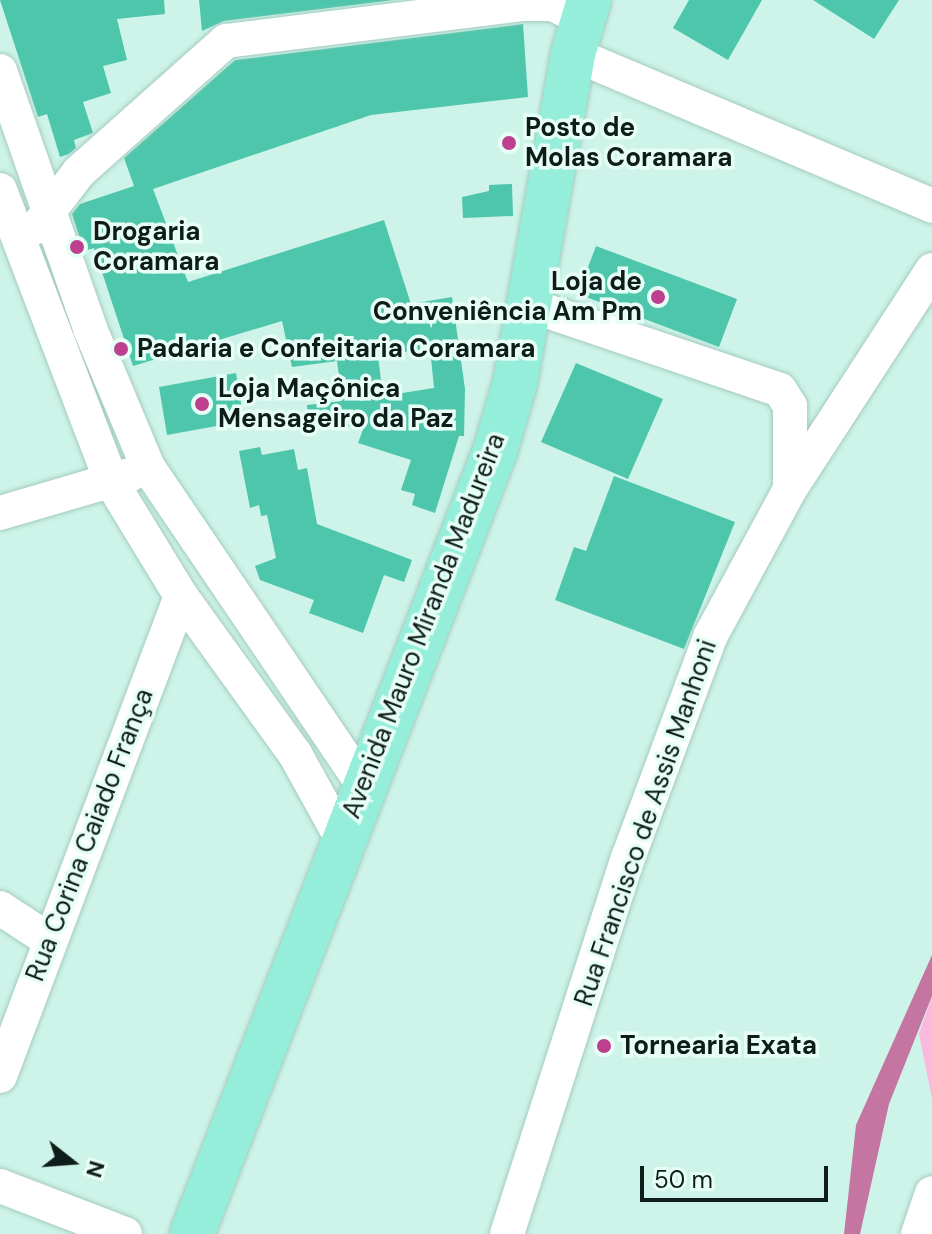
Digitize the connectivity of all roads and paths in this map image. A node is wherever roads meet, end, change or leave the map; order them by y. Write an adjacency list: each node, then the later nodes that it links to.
1 (582, 24): 5 (street); 6 (street); 9 (main road, Avenida Mauro Miranda Madureira)
2 (0, 71): 3 (street)
3 (7, 114): 6 (street)
4 (0, 190): 7 (street)
5 (932, 206)
6 (47, 211): 7 (street); 10 (street)
7 (11, 256): 11 (street)
8 (932, 270): 12 (street, Rua Francisco de Assis Manhoni)
9 (529, 305): 12 (street); 15 (main road, Avenida Mauro Miranda Madureira)
10 (148, 467): 11 (street); 15 (street)
11 (112, 483): 13 (street); 14 (street)
12 (790, 489): 24 (street, Rua Francisco de Assis Manhoni)
13 (0, 513)
14 (181, 596): 16 (street); 18 (street, Rua Corina Caiado França)
15 (363, 784): 16 (main road, Avenida Mauro Miranda Madureira)
16 (342, 839): 23 (main road, Avenida Mauro Miranda Madureira)
17 (0, 908): 18 (street)
18 (49, 940): 19 (street, Rua Corina Caiado França)
19 (0, 1076)
20 (0, 1186): 22 (street)
21 (932, 1193): 25 (street)
22 (125, 1234)
23 (192, 1234)
24 (507, 1234)
25 (918, 1234)

